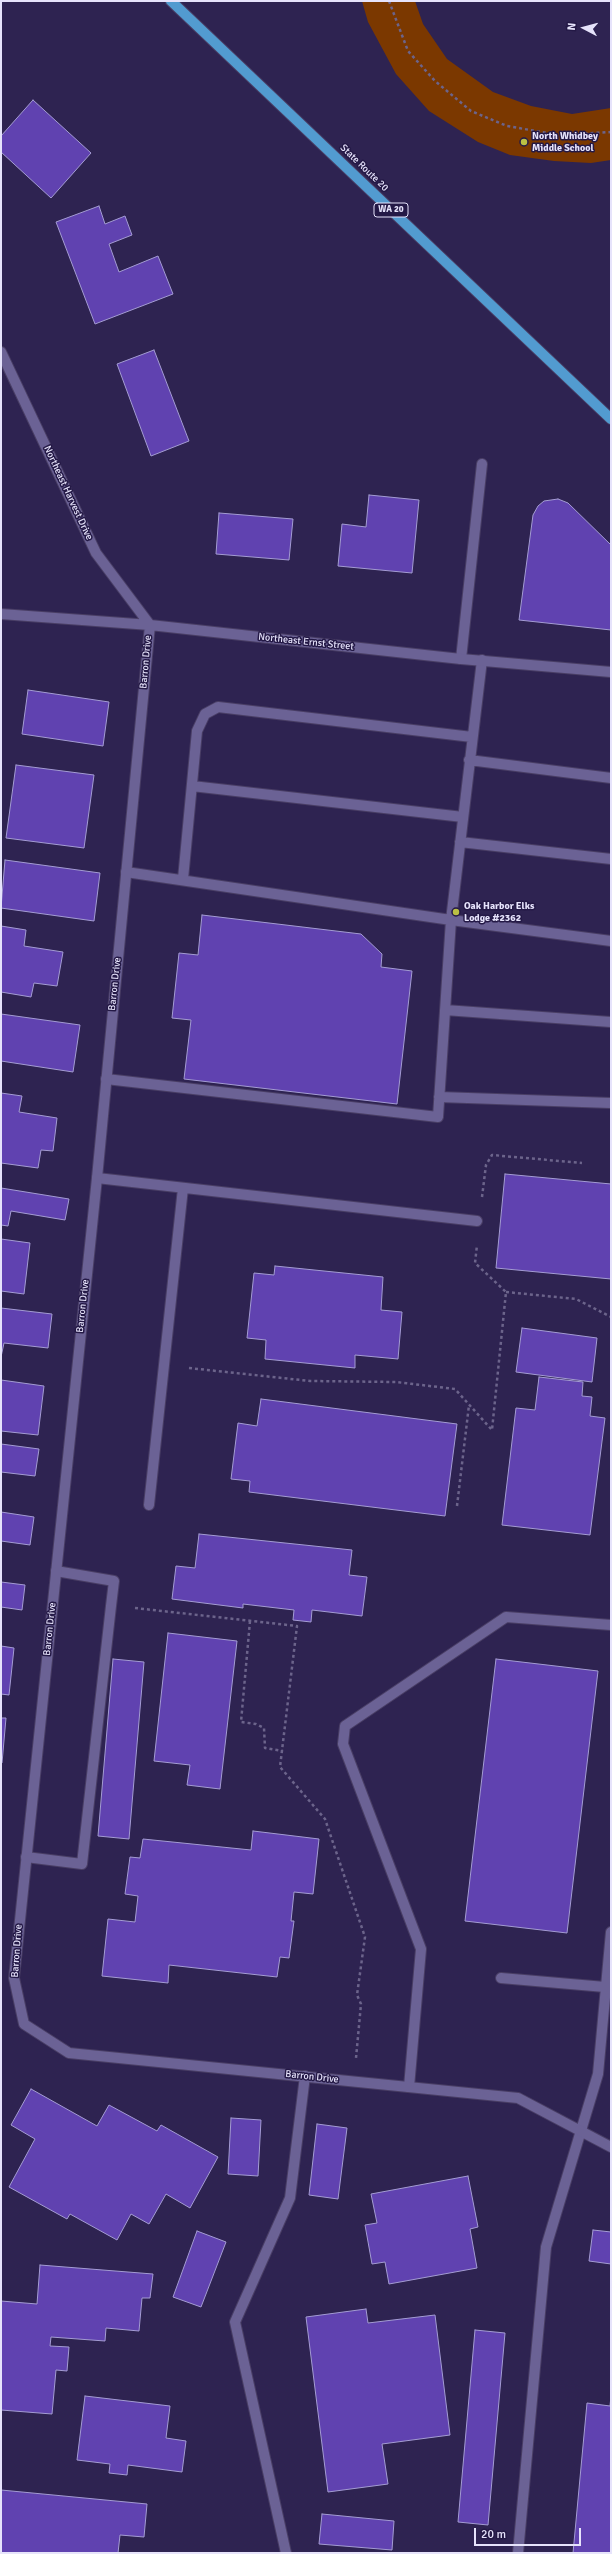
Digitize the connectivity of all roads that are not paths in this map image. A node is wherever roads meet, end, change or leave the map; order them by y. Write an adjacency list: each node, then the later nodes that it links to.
1 (171, 1): 3 (main road, State Route 20 / WA 20)
2 (1, 352): 6 (street, Northeast Harvest Drive)
3 (611, 419)
4 (482, 464): 7 (street)
5 (1, 614): 6 (street, Northeast Ernst Street)
6 (150, 625): 7 (street, Northeast Ernst Street); 17 (street, Barron Drive)
7 (461, 659): 8 (street, Northeast Ernst Street)
8 (482, 660): 9 (street, Northeast Ernst Street); 10 (street)
9 (611, 672)
10 (472, 737): 11 (street); 13 (street)
11 (469, 760): 12 (street); 14 (street)
12 (611, 778)
13 (192, 786): 14 (street); 18 (street)
14 (463, 817): 15 (street)
15 (460, 842): 16 (street); 19 (street)
16 (611, 859)
17 (126, 872): 18 (street); 23 (street, Barron Drive)
18 (183, 879): 19 (street)
19 (451, 920): 20 (street); 21 (street)
20 (611, 941)
21 (445, 1010): 22 (street); 24 (street)
22 (611, 1022)
23 (106, 1079): 24 (street); 26 (street, Barron Drive)
24 (439, 1097): 25 (street)
25 (611, 1103)
26 (97, 1178): 27 (street); 30 (street, Barron Drive)
27 (183, 1188): 28 (street); 29 (street)
28 (478, 1221)
29 (149, 1506)
30 (56, 1571): 32 (street, Barron Drive); 32 (street)
31 (611, 1625): 37 (street)
32 (26, 1857): 36 (street, Barron Drive)
33 (611, 1932): 35 (street)
34 (501, 1978): 35 (street)
35 (605, 1987): 38 (street)
36 (305, 2076): 37 (street, Barron Drive); 40 (street)
37 (409, 2087): 38 (street, Barron Drive)
38 (580, 2131): 39 (street, Barron Drive); 41 (street)
39 (611, 2148)
40 (286, 2553)
41 (518, 2553)

